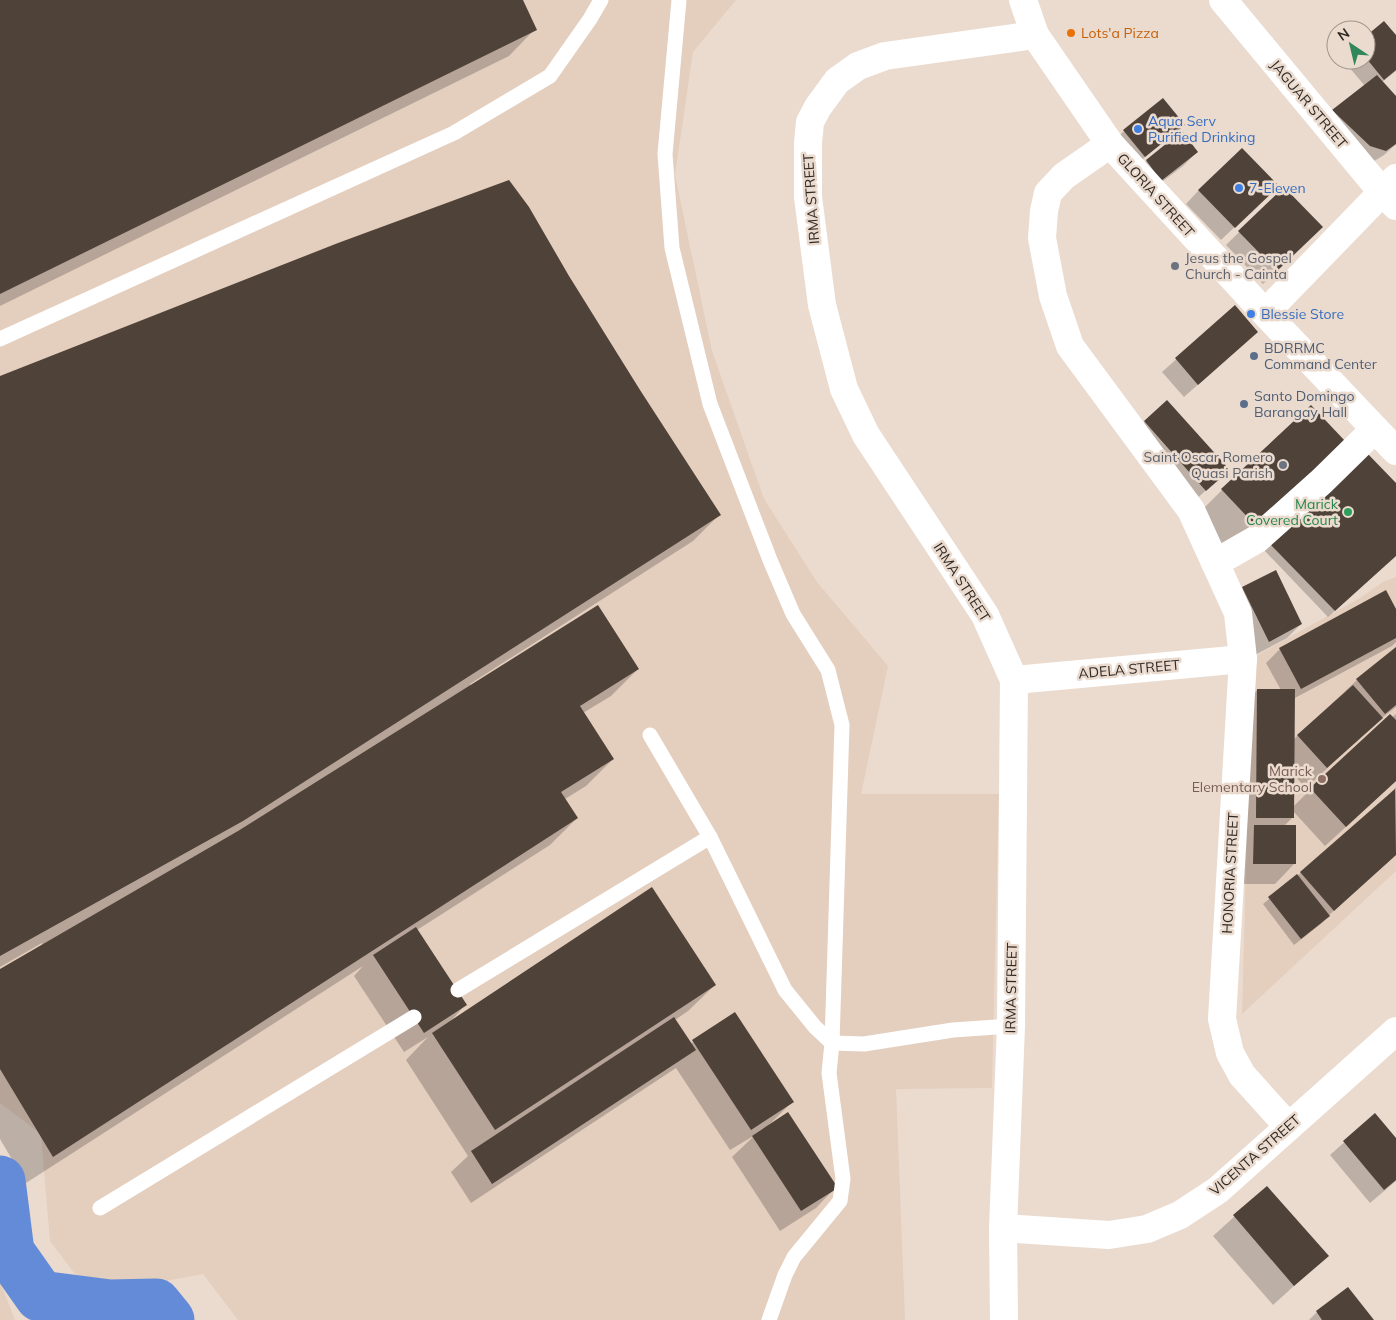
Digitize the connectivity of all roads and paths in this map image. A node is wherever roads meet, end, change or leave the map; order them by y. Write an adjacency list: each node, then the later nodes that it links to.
1 (600, 0): 9 (lane)
2 (679, 0): 21 (lane)
3 (1023, 0): 5 (street, GLORIA STREET)
4 (1223, 0): 7 (street, JAGUAR STREET)
5 (1035, 36): 6 (street, GLORIA STREET); 14 (street, IRMA STREET)
6 (1110, 144): 8 (street, GLORIA STREET); 12 (street, HONORIA STREET)
7 (1392, 192): 8 (street)
8 (1264, 313): 10 (street, GLORIA STREET)
9 (0, 339)
10 (1375, 429): 11 (street, GLORIA STREET); 12 (street)
11 (1396, 452)
12 (1216, 563): 13 (street, HONORIA STREET)
13 (1243, 659): 14 (street, ADELA STREET); 22 (street, HONORIA STREET)
14 (1014, 680): 19 (street, IRMA STREET)
15 (650, 735): 16 (lane)
16 (710, 837): 17 (lane); 21 (lane)
17 (458, 990)
18 (414, 1017): 23 (lane)
19 (1011, 1026): 21 (lane); 24 (street, IRMA STREET)
20 (1396, 1031): 22 (street, VICENTA STREET)
21 (832, 1043): 25 (lane)
22 (1288, 1126): 24 (street, VICENTA STREET)
23 (100, 1208)
24 (1003, 1228): 26 (street, IRMA STREET)
25 (769, 1320)
26 (1004, 1320)

